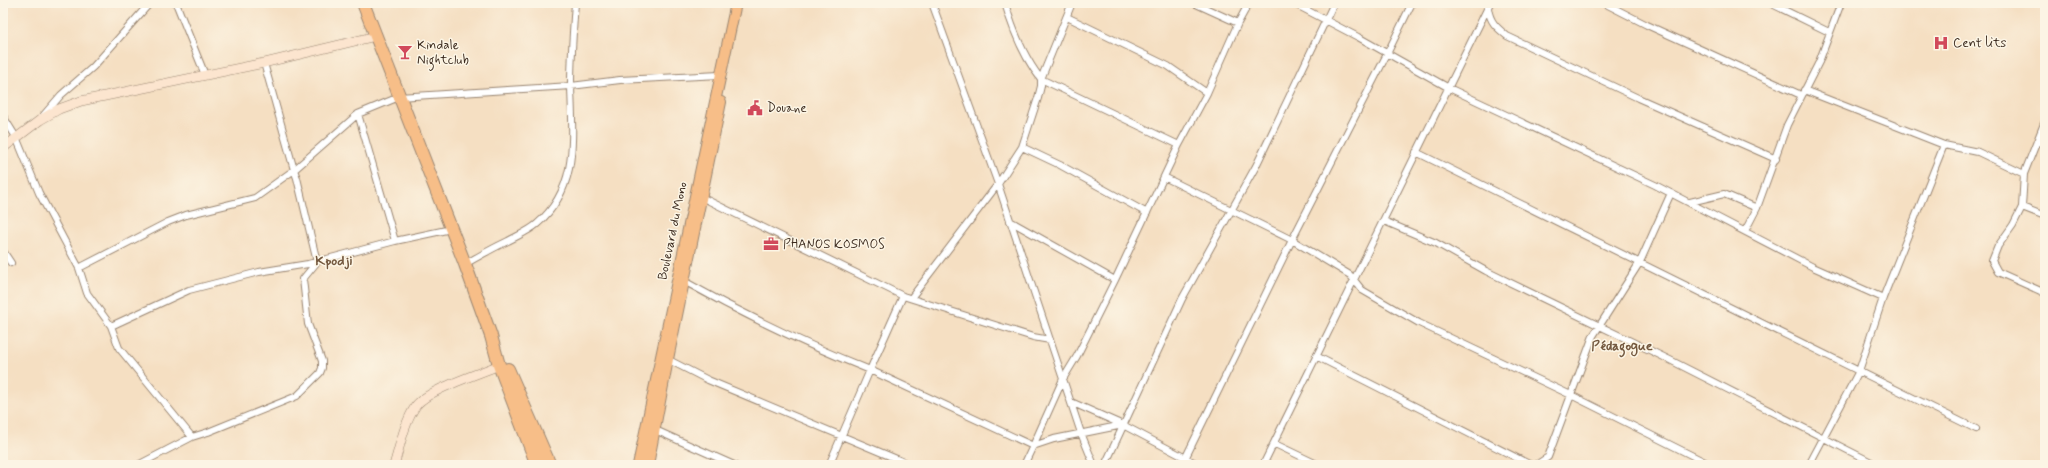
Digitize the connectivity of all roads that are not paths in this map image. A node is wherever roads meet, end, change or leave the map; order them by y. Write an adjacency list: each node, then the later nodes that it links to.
1 (150, 3): 36 (street)
2 (176, 3): 26 (street)
3 (363, 3): 23 (highway)
4 (575, 3): 29 (street)
5 (736, 3): 27 (main road, Boulevard du Mono)
6 (742, 3): 52 (main road, Boulevard du Mono)
7 (932, 3): 50 (street)
8 (1005, 3): 28 (street)
9 (1072, 3): 19 (street)
10 (1194, 3): 21 (street)
11 (1250, 3): 21 (street)
12 (1293, 3): 20 (street)
13 (1334, 3): 20 (street)
14 (1412, 3): 24 (street)
15 (1604, 3): 31 (street)
16 (1770, 3): 22 (street)
17 (1841, 3): 22 (street)
18 (1489, 5): 30 (street); 46 (street)
19 (1067, 17): 28 (street); 32 (street)
20 (1325, 20): 24 (street); 55 (street)
21 (1238, 23): 32 (street)
22 (1828, 32): 31 (street)
23 (376, 36): 25 (street); 33 (highway)
24 (1388, 54): 30 (street); 64 (street)
25 (264, 63): 26 (street); 47 (street)
26 (205, 75): 36 (street)
27 (720, 75): 29 (street); 52 (main road, Boulevard du Mono)
28 (1040, 79): 41 (street); 43 (street)
29 (571, 86): 33 (street); 69 (street)
30 (1449, 88): 45 (street); 51 (street)
31 (1803, 92): 42 (street); 46 (street)
32 (1207, 93): 41 (street)
33 (399, 97): 34 (street); 61 (highway)
34 (358, 114): 47 (street); 63 (street)
35 (3, 116): 38 (street)
36 (40, 120): 38 (street)
37 (2045, 121): 39 (street)
38 (16, 137): 44 (street); 70 (street)
39 (2037, 140): 40 (street); 48 (street)
40 (2045, 144)
41 (1179, 145): 49 (street)
42 (1944, 145): 48 (street); 77 (street)
43 (1022, 147): 50 (street); 57 (street)
44 (3, 148)
45 (1416, 152): 60 (street); 67 (street)
46 (1776, 159): 56 (street)
47 (294, 170): 66 (street); 70 (street)
48 (2024, 174): 54 (street)
49 (1164, 177): 55 (street); 57 (street)
50 (998, 184): 59 (street); 76 (street)
51 (1672, 193): 53 (street); 67 (street)
52 (698, 195): 71 (main road, Boulevard du Mono); 75 (street)
53 (1690, 202): 56 (street); 62 (street)
54 (2022, 207): 58 (street); 74 (street)
55 (1231, 208): 64 (street); 90 (street)
56 (1757, 208): 62 (street)
57 (1147, 213): 72 (street)
58 (2045, 216)
59 (1010, 221): 72 (street); 81 (street)
60 (1384, 221): 73 (street); 79 (street)
61 (451, 229): 63 (street); 69 (highway)
62 (1745, 231): 77 (street)
63 (395, 240): 66 (street)
64 (1292, 240): 73 (street); 100 (street)
65 (3, 251): 68 (street)
66 (317, 262): 78 (street); 95 (street)
67 (1640, 262): 79 (street); 86 (street)
68 (11, 263)
69 (465, 264): 80 (highway)
70 (79, 268): 78 (street)
71 (681, 279): 83 (main road, Boulevard du Mono); 85 (street)
72 (1115, 280): 87 (street)
73 (1355, 280): 82 (street); 88 (street)
74 (2045, 293)
75 (903, 296): 76 (street); 85 (street)
76 (911, 298): 81 (street)
77 (1883, 298): 86 (street)
78 (111, 326): 95 (street)
79 (1599, 327): 88 (street); 96 (street)
80 (491, 336): 84 (highway); 104 (highway)
81 (1050, 340): 87 (street)
82 (1316, 356): 97 (street); 117 (street)
83 (664, 357): 91 (main road, Boulevard du Mono); 94 (street)
84 (499, 365): 102 (street); 103 (highway)
85 (870, 370): 94 (street); 98 (street)
86 (1859, 371): 92 (street); 96 (street)
87 (1063, 379): 89 (street); 98 (street)
88 (1571, 395): 99 (street); 120 (street)
89 (1071, 402): 90 (street); 93 (street)
90 (1123, 425): 93 (street); 100 (street); 112 (street)
91 (650, 427): 105 (main road, Boulevard du Mono); 106 (main road, Boulevard du Mono); 107 (street)
92 (1976, 429)
93 (1081, 433): 98 (street); 111 (street)
94 (842, 435): 108 (street); 109 (street)
95 (192, 437): 101 (street)
96 (1823, 438): 121 (street); 122 (street)
97 (1275, 444): 115 (street); 116 (street)
98 (1034, 446): 110 (street)
99 (1548, 457): 118 (street); 119 (street)
100 (1185, 458): 113 (street); 114 (street)
101 (138, 465)
102 (394, 465)
103 (537, 465)
104 (550, 465)
105 (638, 465)
106 (648, 465)
107 (734, 465)
108 (829, 465)
109 (911, 465)
110 (1024, 465)
111 (1094, 465)
112 (1105, 465)
113 (1182, 465)
114 (1198, 465)
115 (1263, 465)
116 (1319, 465)
117 (1531, 465)
118 (1536, 465)
119 (1550, 465)
120 (1711, 465)
121 (1809, 465)
122 (1877, 465)

